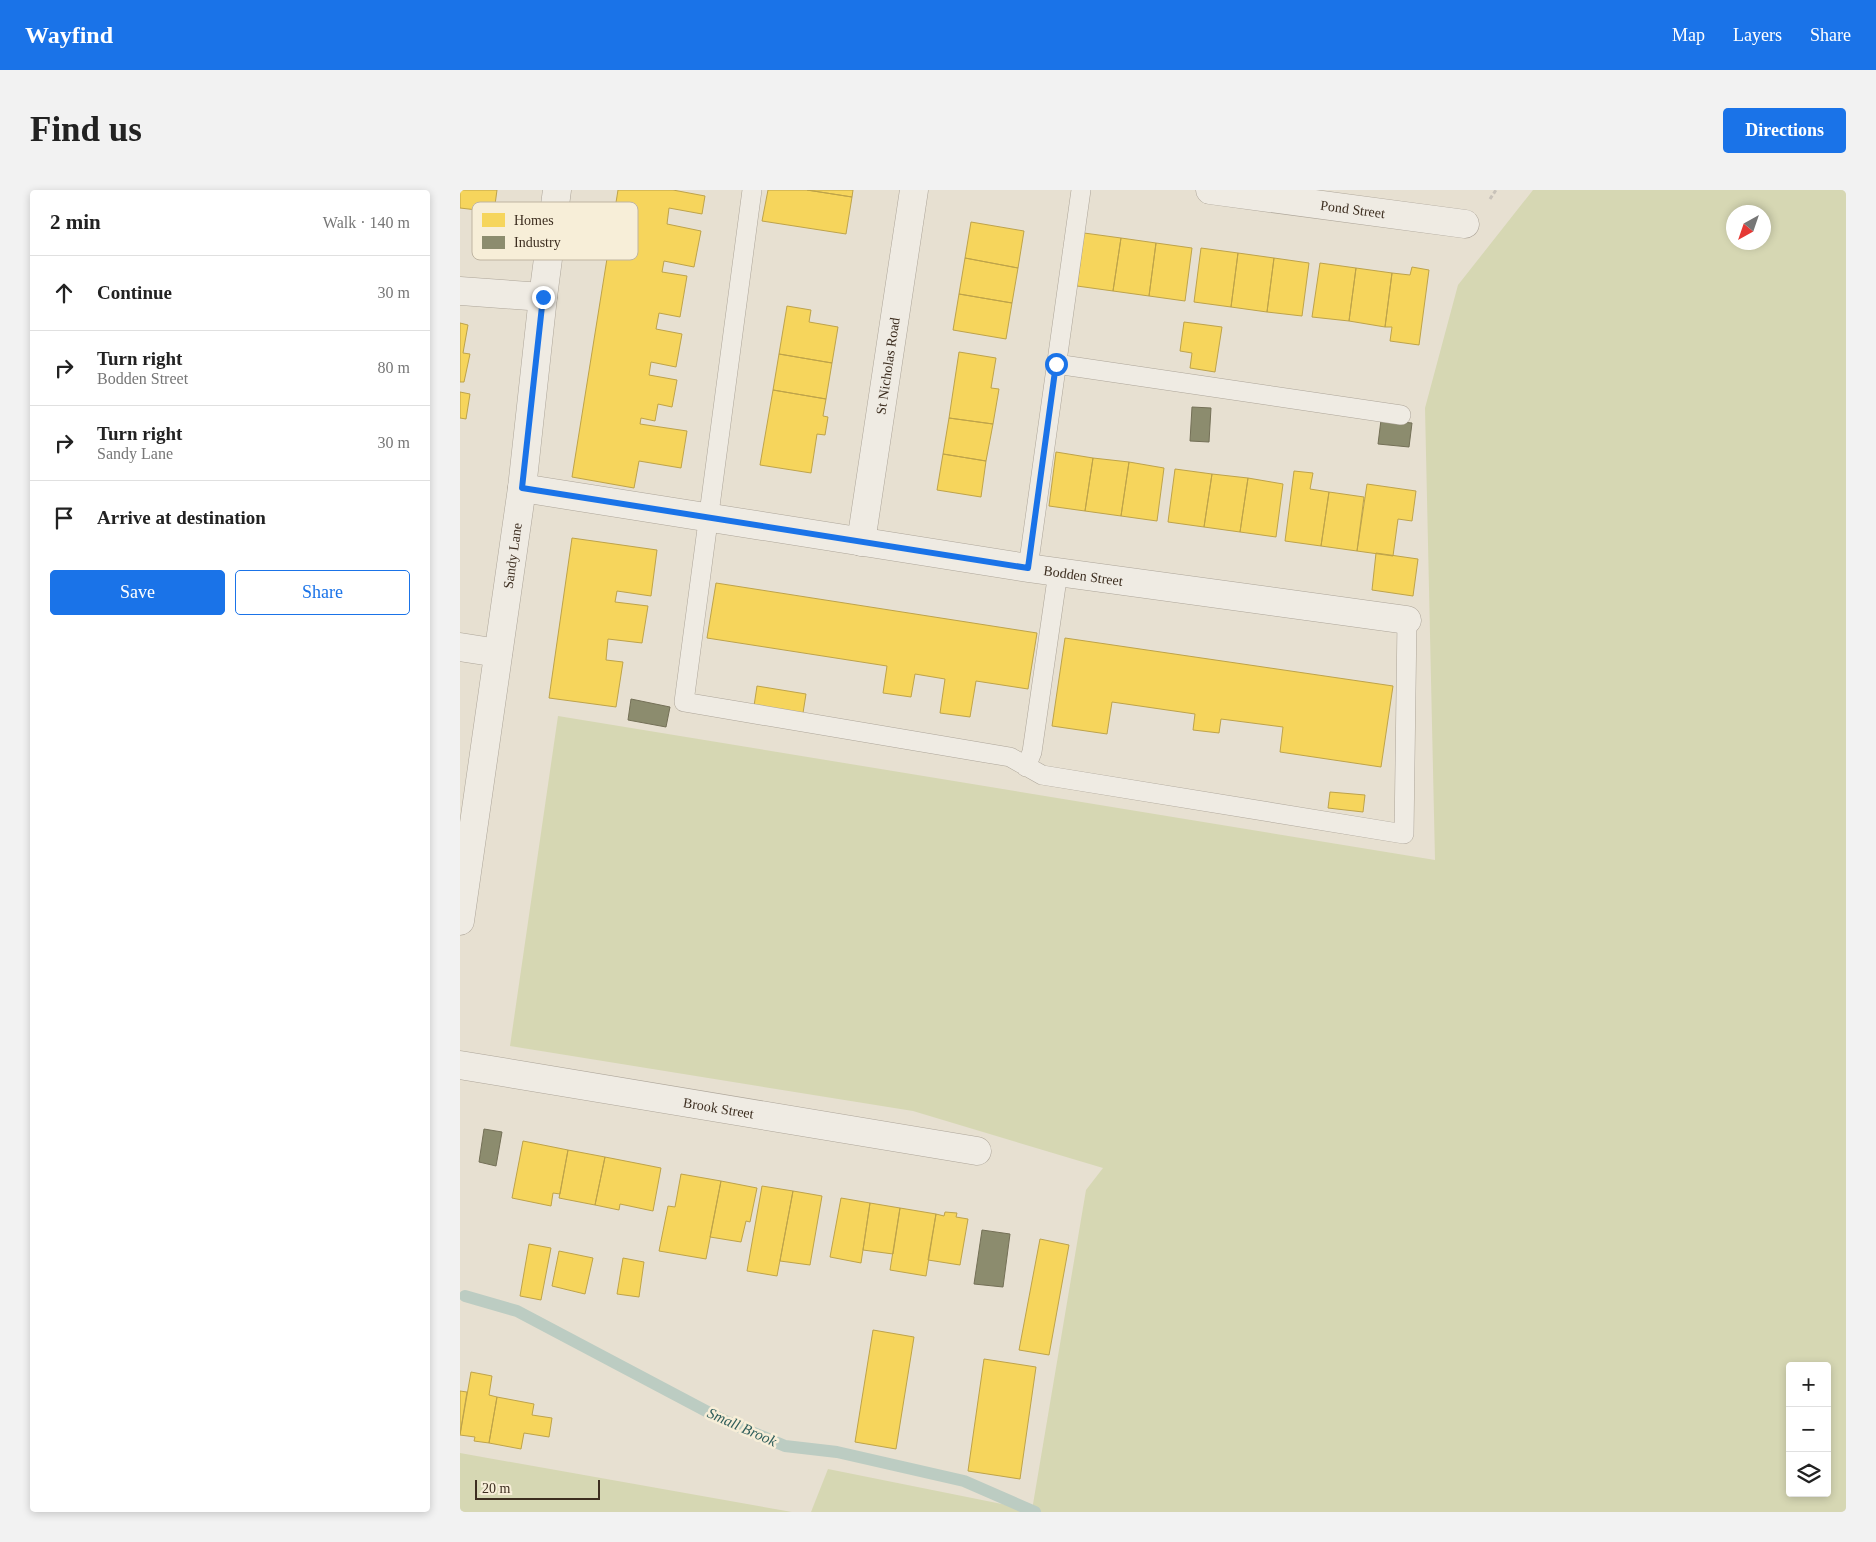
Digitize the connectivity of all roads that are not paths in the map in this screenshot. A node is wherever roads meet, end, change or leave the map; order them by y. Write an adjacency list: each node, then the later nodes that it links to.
1 (752, 190): 12 (lane)
2 (914, 190): 13 (street, St Nicholas Road)
3 (1082, 190): 9 (lane)
4 (1210, 190): 5 (street, Pond Street)
5 (1464, 224)
6 (548, 260): 8 (street, Sandy Lane)
7 (460, 291): 8 (street)
8 (543, 297): 11 (street, Sandy Lane)
9 (1056, 364): 10 (lane); 14 (lane)
10 (1401, 415)
11 (522, 488): 12 (street, Bodden Street); 18 (street, Sandy Lane)
12 (708, 519): 13 (street, Bodden Street); 19 (lane)
13 (861, 542): 14 (street, Bodden Street)
14 (1028, 568): 15 (street, Bodden Street)
15 (1058, 572): 16 (street, Bodden Street); 19 (lane)
16 (1407, 620): 19 (lane)
17 (460, 647): 18 (street)
18 (498, 654): 20 (street, Sandy Lane)
19 (1026, 767)
20 (460, 921)
21 (460, 1065): 22 (street, Brook Street)
22 (977, 1151)

